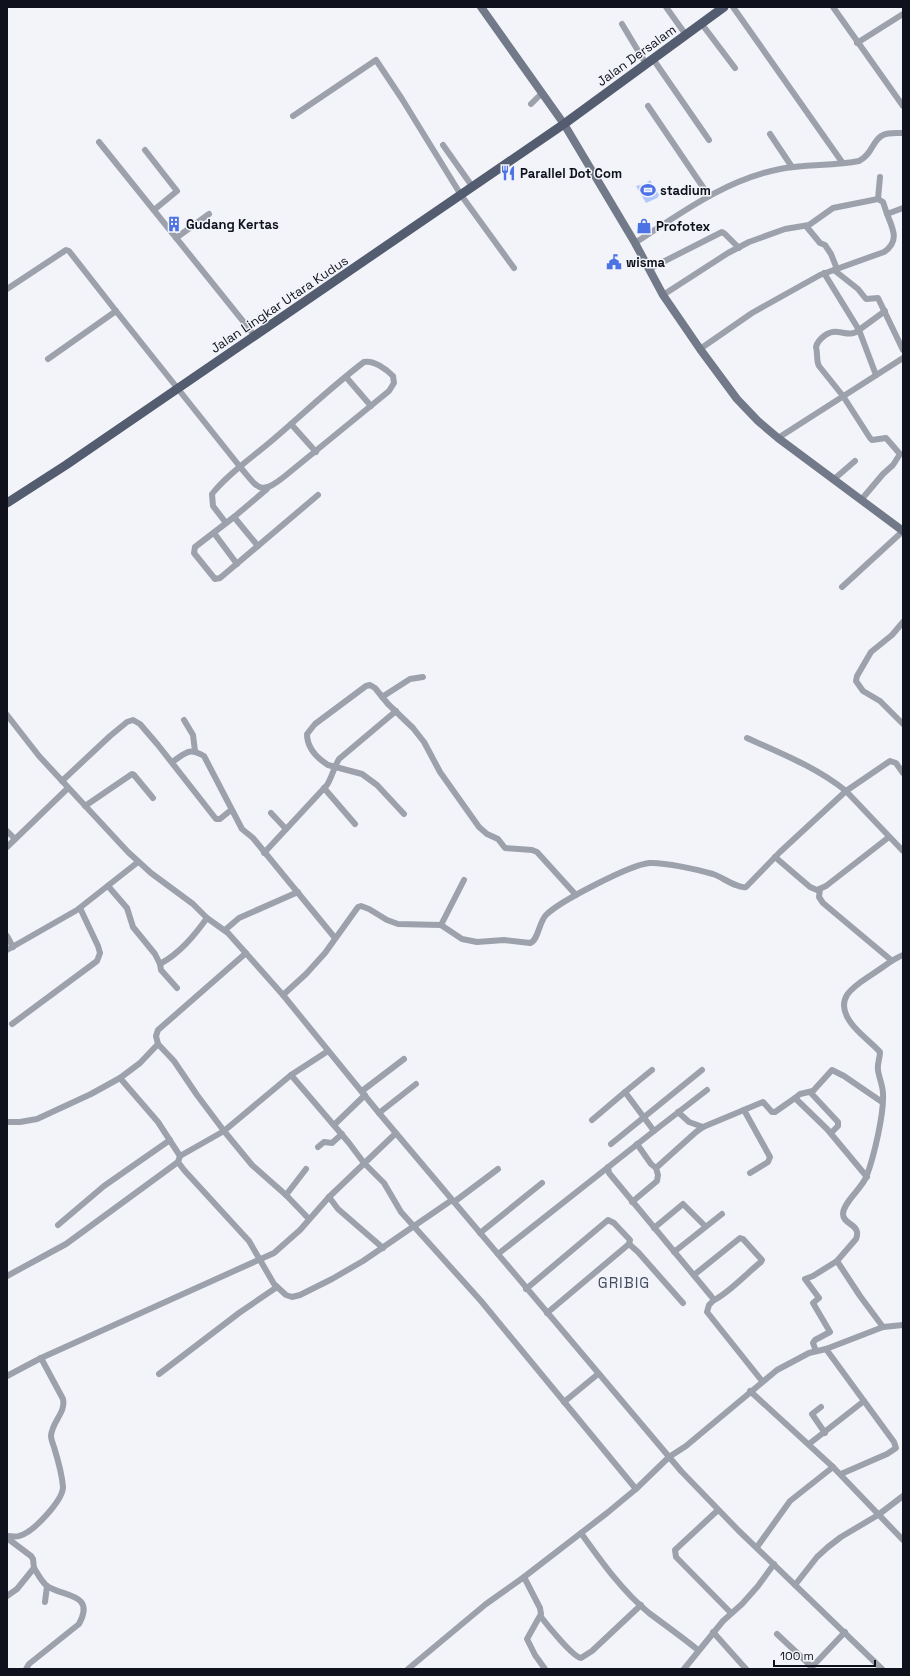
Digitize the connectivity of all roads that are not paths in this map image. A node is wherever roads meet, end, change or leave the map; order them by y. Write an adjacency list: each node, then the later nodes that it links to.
1 (481, 7): 13 (main road)
2 (666, 7): 9 (street)
3 (724, 7): 7 (main road, Jalan Dersalam)
4 (733, 7): 26 (street)
5 (833, 7): 10 (street)
6 (903, 14): 10 (street)
7 (701, 23): 9 (main road, Jalan Dersalam); 12 (street)
8 (622, 24): 11 (street)
9 (686, 34): 11 (main road, Jalan Dersalam)
10 (857, 43): 16 (street)
11 (649, 61): 18 (main road, Jalan Dersalam); 21 (street)
12 (735, 68)
13 (542, 93): 14 (street); 18 (main road)
14 (531, 104)
15 (648, 106): 31 (street)
16 (903, 106)
17 (293, 116): 30 (street)
18 (564, 124): 29 (main road, Jalan Lingkar Utara Kudus); 39 (main road)
19 (902, 133): 22 (street); 26 (street)
20 (770, 134): 27 (street)
21 (709, 140)
22 (903, 140)
23 (99, 142): 34 (street)
24 (443, 145): 29 (street)
25 (145, 150): 34 (street)
26 (842, 162): 27 (street)
27 (792, 167): 31 (street)
28 (880, 177): 32 (street)
29 (472, 186): 30 (main road, Jalan Lingkar Utara Kudus)
30 (461, 195): 41 (street); 50 (main road, Jalan Lingkar Utara Kudus)
31 (709, 196): 39 (street)
32 (878, 199): 36 (street); 37 (street)
33 (903, 208): 36 (street)
34 (154, 210): 38 (street)
35 (209, 214): 38 (street)
36 (887, 214): 43 (street)
37 (806, 226): 40 (street); 43 (street)
38 (176, 238): 50 (street)
39 (635, 244): 42 (main road)
40 (739, 248): 42 (street); 46 (street)
41 (514, 268)
42 (649, 269): 46 (main road)
43 (835, 269): 44 (street); 48 (street)
44 (824, 273): 49 (street); 51 (street)
45 (7, 289): 47 (street)
46 (664, 295): 51 (main road)
47 (116, 311): 54 (street); 57 (street)
48 (885, 311): 49 (street); 52 (street)
49 (859, 330): 55 (street); 58 (street)
50 (255, 336): 57 (main road, Jalan Lingkar Utara Kudus)
51 (700, 350): 61 (main road)
52 (903, 350)
53 (903, 358): 55 (street)
54 (48, 359)
55 (876, 375): 58 (street)
56 (346, 378): 59 (street); 59 (street); 60 (street)
57 (178, 389): 65 (street); 70 (main road, Jalan Lingkar Utara Kudus)
58 (843, 396): 61 (street); 63 (street)
59 (371, 406): 62 (street)
60 (291, 424): 62 (street); 65 (street)
61 (778, 438): 66 (main road)
62 (316, 452): 67 (street)
63 (901, 456): 69 (street)
64 (855, 461): 66 (street)
65 (240, 468): 67 (street); 72 (street)
66 (833, 480): 69 (main road)
67 (267, 489): 71 (street)
68 (318, 495): 75 (street)
69 (861, 500): 73 (main road)
70 (7, 503)
71 (234, 517): 72 (street); 75 (street)
72 (226, 523): 74 (street)
73 (903, 531): 77 (street)
74 (214, 533): 76 (street); 76 (street)
75 (258, 546): 76 (street)
76 (237, 564)
77 (842, 587)
78 (903, 622): 84 (street)
79 (423, 677): 80 (street)
80 (382, 697): 81 (street); 88 (street)
81 (396, 711): 88 (street); 113 (street)
82 (7, 715): 90 (street)
83 (184, 720): 86 (street)
84 (903, 724)
85 (747, 738): 93 (street)
86 (190, 751): 87 (street); 96 (street)
87 (172, 762): 90 (street); 96 (street)
88 (334, 767): 92 (street); 98 (street)
89 (903, 773): 93 (street)
90 (62, 781): 91 (street)
91 (68, 788): 95 (street); 103 (street)
92 (324, 788): 99 (street); 100 (street)
93 (846, 791): 102 (street); 107 (street)
94 (153, 798): 95 (street)
95 (85, 806): 108 (street)
96 (231, 810): 106 (street)
97 (271, 813): 100 (street)
98 (404, 814)
99 (355, 824)
100 (286, 829): 106 (street)
101 (7, 831): 103 (street)
102 (889, 837): 105 (street); 111 (street)
103 (15, 839): 104 (street)
104 (7, 847)
105 (903, 851)
106 (264, 853): 112 (street)
107 (775, 857): 111 (street); 113 (street)
108 (138, 862): 110 (street); 115 (street)
109 (464, 880): 116 (street)
110 (108, 886): 114 (street); 124 (street)
111 (820, 889): 123 (street)
112 (298, 892): 117 (street); 119 (street)
113 (576, 895): 116 (street)
114 (80, 908): 120 (street); 127 (street)
115 (207, 918): 117 (street); 124 (street)
116 (441, 926): 119 (street)
117 (225, 930): 121 (street)
118 (7, 936): 120 (street)
119 (335, 938): 126 (street)
120 (10, 948)
121 (246, 953): 126 (street); 128 (street)
122 (903, 955): 123 (street)
123 (891, 960): 141 (street)
124 (160, 964): 125 (street)
125 (177, 988)
126 (283, 995): 129 (street)
127 (12, 1024)
128 (158, 1044): 134 (street); 150 (street)
129 (328, 1051): 133 (street); 139 (street)
130 (404, 1059): 139 (street)
131 (652, 1070): 137 (street)
132 (702, 1070): 145 (street)
133 (291, 1075): 148 (street); 150 (street)
134 (120, 1078): 147 (street); 155 (street)
135 (416, 1084): 144 (street)
136 (707, 1090): 143 (street)
137 (625, 1092): 145 (street); 146 (street)
138 (810, 1092): 140 (street); 141 (street); 153 (street)
139 (363, 1093): 144 (street); 148 (street)
140 (795, 1098): 142 (street); 153 (street)
141 (882, 1102): 166 (street)
142 (744, 1110): 149 (street); 165 (street)
143 (678, 1112): 149 (street); 151 (street)
144 (379, 1113): 152 (street)
145 (643, 1117): 151 (street); 156 (street)
146 (592, 1120)
147 (7, 1122)
148 (334, 1125): 154 (street)
149 (703, 1128): 162 (street)
150 (224, 1131): 159 (street); 168 (street)
151 (654, 1131): 157 (street)
152 (396, 1133): 160 (street); 170 (street)
153 (831, 1133): 166 (street)
154 (342, 1134): 158 (street); 160 (street)
155 (170, 1140): 159 (street); 174 (street)
156 (611, 1144)
157 (637, 1144): 161 (street); 162 (street)
158 (318, 1148)
159 (179, 1159): 183 (street); 186 (street)
160 (364, 1163): 169 (street); 176 (street)
161 (608, 1167): 171 (street); 182 (street)
162 (656, 1168): 171 (street)
163 (306, 1169): 168 (street)
164 (498, 1169): 170 (street)
165 (750, 1173)
166 (867, 1177): 184 (street)
167 (542, 1183): 178 (street)
168 (286, 1195): 173 (street)
169 (329, 1197): 173 (street); 180 (street)
170 (453, 1201): 176 (street); 178 (street)
171 (632, 1202): 177 (street)
172 (722, 1214): 175 (street)
173 (309, 1219): 183 (street)
174 (58, 1225)
175 (705, 1226): 177 (street); 181 (street)
176 (414, 1227): 180 (street); 203 (street)
177 (654, 1228): 181 (street)
178 (480, 1233): 182 (street)
179 (629, 1244): 188 (street); 190 (street); 191 (street)
180 (383, 1248): 187 (street)
181 (674, 1252): 185 (street)
182 (498, 1254): 188 (street)
183 (259, 1260): 187 (street); 196 (street)
184 (837, 1261): 193 (street); 195 (street)
185 (694, 1275): 189 (street); 189 (street)
186 (7, 1276)
187 (277, 1287): 197 (street)
188 (526, 1289): 191 (street)
189 (714, 1300): 200 (street)
190 (682, 1303)
191 (547, 1313): 198 (street)
192 (903, 1325): 193 (street)
193 (883, 1327): 194 (street)
194 (826, 1349): 195 (street); 202 (street)
195 (816, 1352): 200 (street)
196 (41, 1358): 199 (street); 215 (street)
197 (159, 1374)
198 (598, 1374): 203 (street); 207 (street)
199 (7, 1376)
200 (762, 1381): 201 (street)
201 (750, 1391): 206 (street); 207 (street)
202 (864, 1401): 205 (street); 209 (street)
203 (564, 1402): 210 (street)
204 (821, 1407): 205 (street)
205 (825, 1433): 206 (street)
206 (809, 1444): 208 (street)
207 (669, 1457): 210 (street); 212 (street)
208 (833, 1466): 209 (street); 217 (street)
209 (841, 1474): 213 (street)
210 (636, 1488): 214 (street)
211 (903, 1496): 213 (street)
212 (718, 1510): 217 (street); 226 (street)
213 (878, 1515): 216 (street); 221 (street)
214 (581, 1533): 220 (street); 225 (street)
215 (7, 1537): 219 (street)
216 (903, 1540)
217 (757, 1548): 218 (street)
218 (774, 1564): 221 (street); 226 (street)
219 (34, 1568): 222 (street); 223 (street)
220 (524, 1577): 227 (street); 234 (street)
221 (795, 1584): 229 (street)
222 (47, 1586): 224 (street); 233 (street)
223 (7, 1596)
224 (45, 1602)
225 (642, 1605): 227 (street); 231 (street)
226 (731, 1613): 228 (street)
227 (541, 1617): 235 (street)
228 (713, 1632): 231 (street); 237 (street)
229 (845, 1632): 232 (street); 238 (street)
230 (777, 1634): 232 (street)
231 (698, 1650): 236 (street)
232 (811, 1668)
233 (26, 1669)
234 (408, 1669)
235 (545, 1669)
236 (684, 1669)
237 (746, 1669)
238 (882, 1669)

